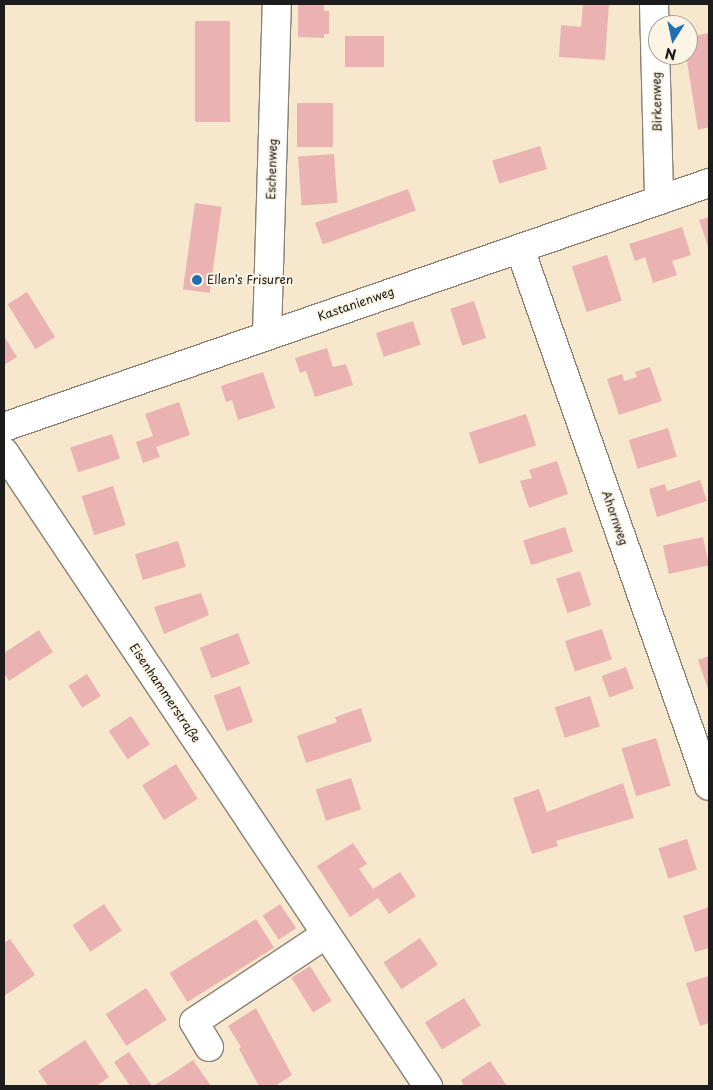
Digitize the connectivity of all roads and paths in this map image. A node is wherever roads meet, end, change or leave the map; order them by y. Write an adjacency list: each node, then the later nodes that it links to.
1 (277, 4): 6 (street, Eschenweg)
2 (654, 4): 4 (street, Birkenweg)
3 (709, 183): 4 (street, Kastanienweg)
4 (659, 200): 5 (street, Kastanienweg)
5 (520, 250): 6 (street, Kastanienweg); 9 (street, Ahornweg)
6 (267, 334): 7 (street, Kastanienweg)
7 (4, 427)
8 (4, 452): 10 (street, Eisenhammerstraße)
9 (709, 786)
10 (325, 934): 11 (street); 12 (street, Eisenhammerstraße)
11 (209, 1047)
12 (428, 1086)

